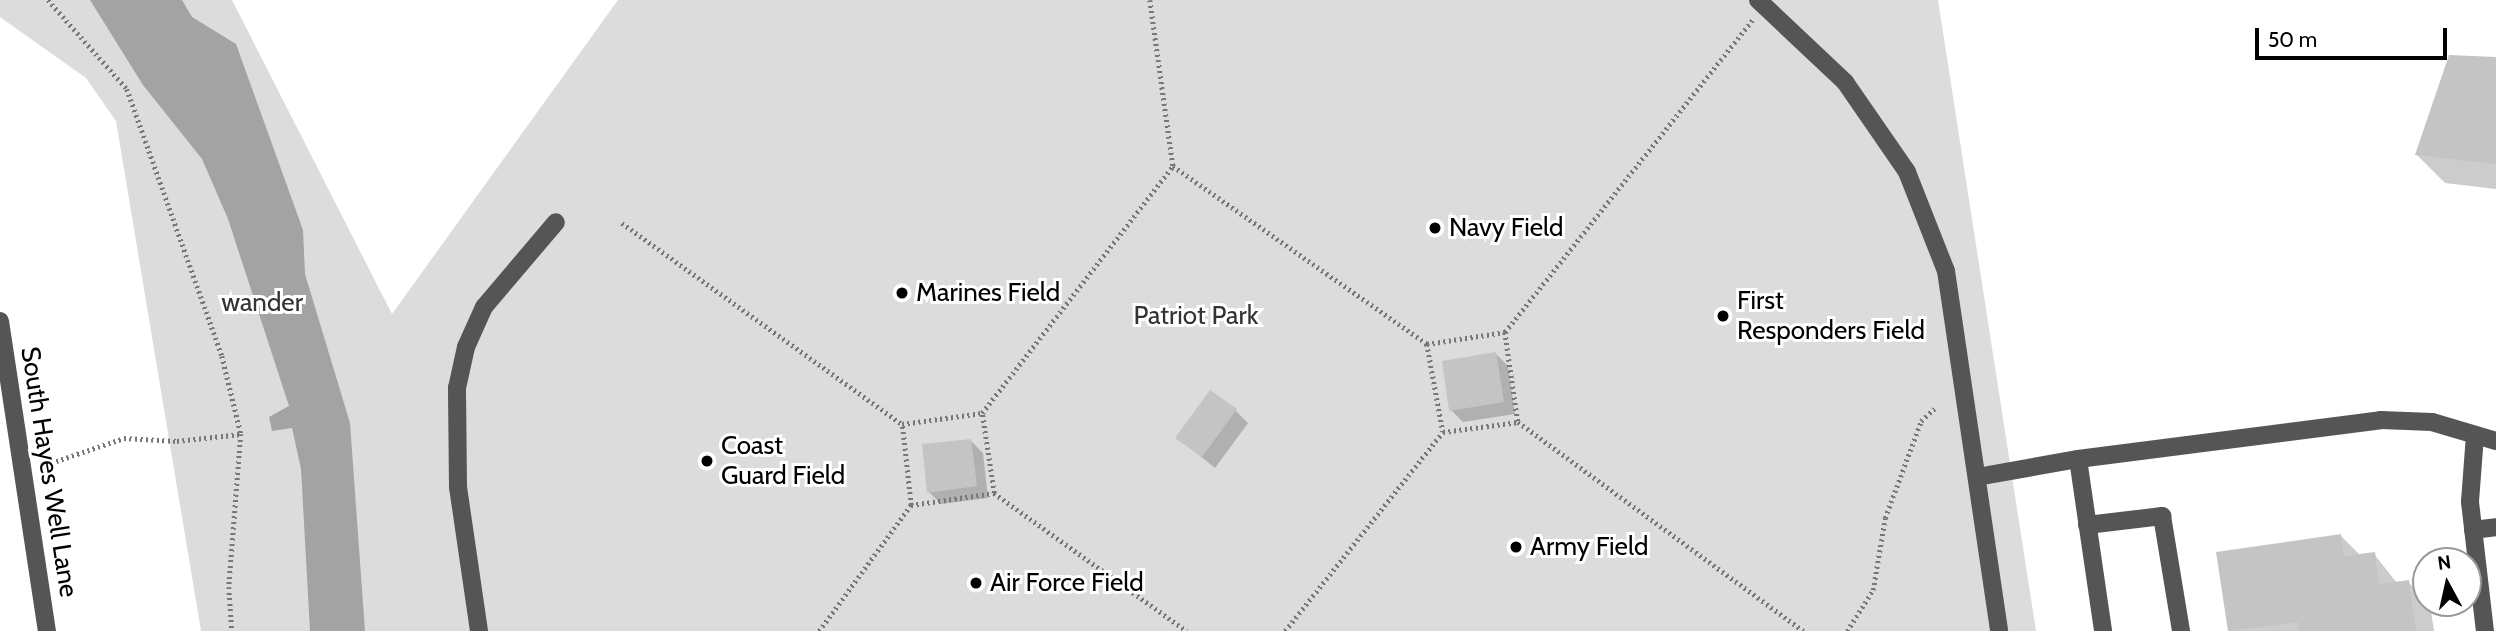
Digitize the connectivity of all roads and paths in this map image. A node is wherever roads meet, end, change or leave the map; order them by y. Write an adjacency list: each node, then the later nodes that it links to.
1 (47, 0): 16 (path)
2 (1150, 0): 5 (path)
3 (1758, 0): 21 (street)
4 (1747, 25): 9 (path)
5 (1173, 166): 10 (path); 12 (path)
6 (556, 222): 29 (street)
7 (622, 223): 14 (path)
8 (0, 321): 27 (street, South Hayes Well Lane)
9 (1505, 332): 10 (path); 13 (path)
10 (1427, 344): 15 (path)
11 (1935, 408): 34 (path)
12 (982, 413): 14 (path); 22 (path)
13 (1518, 422): 15 (path); 33 (path)
14 (901, 424): 23 (path)
15 (1443, 432): 32 (path)
16 (241, 434): 20 (path); 28 (path)
17 (2475, 435): 18 (street); 19 (street); 26 (street)
18 (2496, 441)
19 (2078, 459): 21 (street); 24 (street)
20 (51, 463)
21 (1977, 477): 35 (street)
22 (994, 493): 23 (path); 31 (path)
23 (911, 505): 30 (path)
24 (2087, 525): 36 (street); 37 (street)
25 (2496, 527): 26 (street)
26 (2473, 530): 38 (street)
27 (47, 631)
28 (232, 631)
29 (479, 631)
30 (819, 631)
31 (1187, 631)
32 (1285, 631)
33 (1804, 631)
34 (1847, 631)
35 (1999, 631)
36 (2103, 631)
37 (2181, 631)
38 (2485, 631)

